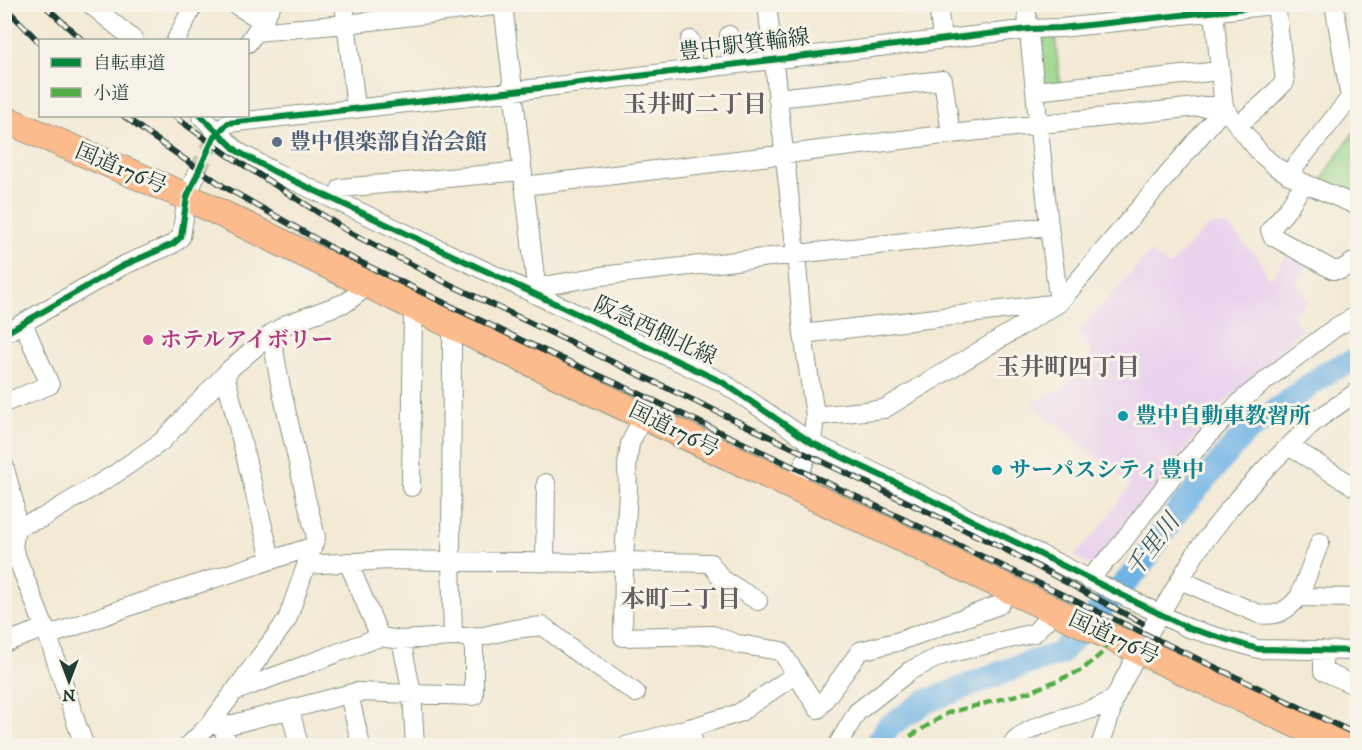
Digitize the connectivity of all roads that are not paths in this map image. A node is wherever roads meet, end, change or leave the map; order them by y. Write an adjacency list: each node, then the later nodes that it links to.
1 (90, 4): 18 (street)
2 (194, 4): 19 (street)
3 (234, 4): 16 (street)
4 (272, 4): 16 (street)
5 (344, 4): 14 (street)
6 (767, 4): 22 (street)
7 (938, 4): 20 (street)
8 (1026, 4): 15 (street)
9 (1334, 4): 38 (street)
10 (503, 5): 12 (street); 26 (street)
11 (1280, 5): 13 (street, 豊中駅箕輪線); 34 (street)
12 (436, 8): 14 (street)
13 (1214, 12): 15 (street, 豊中駅箕輪線); 25 (street)
14 (346, 24): 16 (street); 30 (street)
15 (1029, 29): 20 (street, 豊中駅箕輪線); 27 (street)
16 (256, 32)
17 (729, 35): 23 (street)
18 (133, 39)
19 (176, 39)
20 (942, 39): 22 (street, 豊中駅箕輪線)
21 (690, 40): 24 (street)
22 (773, 59): 23 (street, 豊中駅箕輪線); 28 (street)
23 (732, 64): 24 (street, 豊中駅箕輪線)
24 (693, 69): 26 (street, 豊中駅箕輪線)
25 (1219, 71): 27 (street); 29 (street)
26 (514, 91): 30 (street, 豊中駅箕輪線); 39 (street)
27 (1035, 91): 33 (street)
28 (777, 98): 35 (street); 37 (street)
29 (1224, 106): 33 (street); 34 (street); 49 (street)
30 (356, 108): 36 (street, 豊中駅箕輪線)
31 (204, 117): 36 (street, 阪急西側北線)
32 (4, 119): 41 (highway, 国道176号)
33 (1038, 124): 35 (street); 44 (street)
34 (1238, 125): 38 (street)
35 (951, 134): 37 (street)
36 (216, 135): 42 (street, 阪急西側北線)
37 (784, 154): 39 (street); 45 (street)
38 (1288, 175): 40 (street)
39 (523, 178): 42 (street); 48 (street)
40 (1304, 183): 43 (street); 46 (street)
41 (191, 186): 47 (highway, 国道176号); 52 (street)
42 (334, 200): 48 (street, 阪急西側北線)
43 (1358, 206)
44 (1049, 226): 45 (street); 49 (street)
45 (796, 254): 48 (street); 56 (street)
46 (1358, 259)
47 (369, 285): 50 (highway, 国道176号); 55 (street)
48 (537, 294): 62 (street, 阪急西側北線)
49 (1059, 303): 56 (street); 61 (street)
50 (412, 306): 53 (highway, 国道176号); 66 (street)
51 (1358, 315): 78 (street)
52 (23, 323): 54 (street); 59 (street)
53 (456, 327): 60 (highway, 国道176号); 73 (street)
54 (5, 332)
55 (271, 334): 57 (street); 75 (street)
56 (803, 334): 61 (street)
57 (225, 374): 69 (street); 72 (street)
58 (1353, 400): 63 (street)
59 (4, 404)
60 (643, 415): 67 (highway, 国道176号); 74 (street)
61 (815, 416): 62 (street)
62 (812, 443): 67 (street); 78 (street, 阪急西側北線)
63 (1289, 446): 68 (street); 79 (street)
64 (4, 465): 69 (street)
65 (546, 483): 77 (street)
66 (411, 487)
67 (794, 488): 80 (highway, 国道176号)
68 (1358, 489)
69 (16, 527): 71 (street)
70 (1320, 542): 81 (street)
71 (9, 550): 86 (street)
72 (271, 559): 75 (street); 86 (street)
73 (451, 561): 76 (street); 77 (street); 89 (street)
74 (624, 561): 77 (street); 83 (street); 95 (street)
75 (308, 562): 76 (street); 97 (street)
76 (348, 562): 88 (street)
77 (545, 562)
78 (1091, 580): 85 (street, 阪急西側北線)
79 (1180, 580): 81 (street); 85 (street)
80 (1010, 590): 84 (highway, 国道176号); 95 (street)
81 (1299, 597): 82 (street)
82 (1358, 598)
83 (758, 602)
84 (1058, 612): 92 (highway, 国道176号); 113 (street)
85 (1160, 614): 92 (street); 93 (street)
86 (47, 632): 91 (street); 106 (street)
87 (474, 636): 89 (street); 98 (street); 99 (street)
88 (380, 637): 90 (street); 97 (street)
89 (453, 637): 90 (street)
90 (400, 640): 98 (street)
91 (4, 643)
92 (1139, 650): 101 (street); 115 (highway, 国道176号)
93 (1323, 650): 94 (street); 96 (street)
94 (1358, 651)
95 (796, 674): 104 (street)
96 (1358, 687)
97 (233, 692): 103 (street)
98 (412, 693): 100 (street); 111 (street)
99 (636, 693)
100 (349, 694): 102 (street); 110 (street)
101 (1114, 699): 105 (street); 114 (street)
102 (290, 709): 103 (street); 109 (street)
103 (216, 725): 107 (street); 108 (street)
104 (692, 737): 112 (street)
105 (1009, 744)
106 (86, 746)
107 (188, 746)
108 (229, 746)
109 (299, 746)
110 (361, 746)
111 (415, 746)
112 (626, 746)
113 (837, 746)
114 (1100, 746)
115 (1343, 746)

